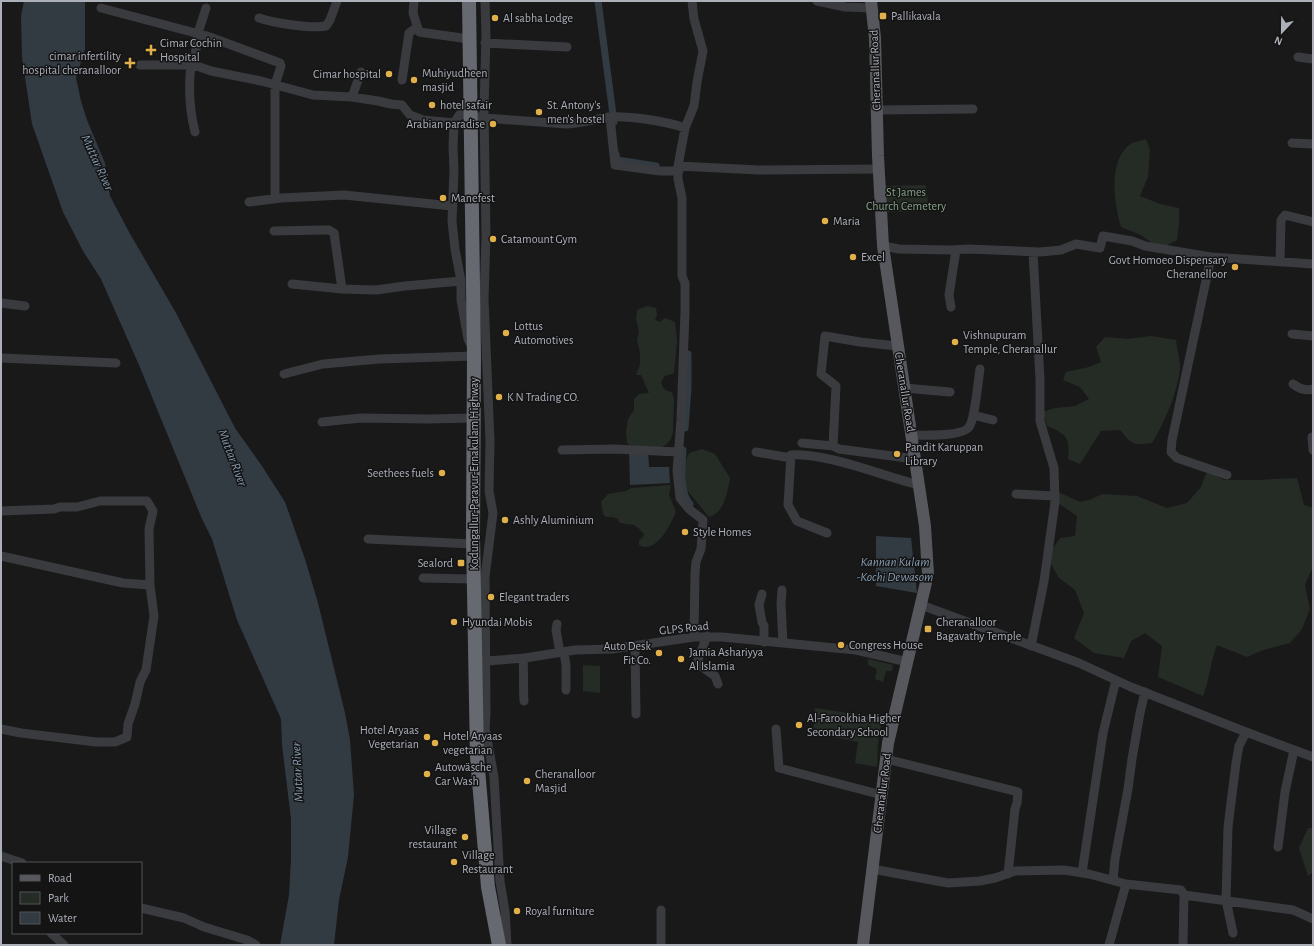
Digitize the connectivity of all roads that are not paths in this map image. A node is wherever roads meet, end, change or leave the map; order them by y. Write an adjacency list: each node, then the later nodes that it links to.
1 (337, 1): 10 (street)
2 (414, 1): 11 (street)
3 (469, 1): 13 (highway, Kodungallur-Paravur-Ernakulam Highway)
4 (485, 1): 14 (street)
5 (692, 1): 29 (street)
6 (817, 1): 7 (street)
7 (872, 4): 25 (main road, Cheranallur Road)
8 (101, 8): 12 (street)
9 (206, 8): 12 (street)
10 (259, 18)
11 (417, 27): 13 (street); 21 (street)
12 (198, 34): 19 (street); 22 (street)
13 (469, 39): 26 (highway, Kodungallur-Paravur-Ernakulam Highway)
14 (485, 43): 15 (street); 26 (street)
15 (567, 47)
16 (1298, 57): 17 (street)
17 (1313, 59)
18 (140, 65): 19 (street)
19 (192, 65): 22 (street); 30 (street)
20 (361, 72): 23 (street)
21 (402, 80)
22 (276, 85): 23 (street); 35 (street)
23 (352, 98): 28 (street)
24 (973, 109): 25 (street)
25 (877, 110): 34 (main road, Cheranallur Road)
26 (477, 116): 27 (street); 28 (street); 55 (highway, Kodungallur-Paravur-Ernakulam Highway); 101 (street)
27 (612, 117): 29 (street); 33 (street)
28 (454, 123): 37 (street)
29 (685, 128): 33 (street)
30 (195, 132)
31 (1292, 143): 32 (street)
32 (1313, 144)
33 (679, 168): 34 (street); 74 (street)
34 (879, 169): 40 (main road, Cheranallur Road)
35 (275, 199): 36 (street); 37 (street)
36 (249, 202)
37 (452, 206): 46 (street)
38 (1313, 222): 44 (street)
39 (274, 231): 48 (street)
40 (883, 246): 41 (street); 54 (main road, Cheranallur Road)
41 (956, 250): 42 (street); 51 (street)
42 (1033, 252): 43 (street); 81 (street)
43 (1211, 257): 44 (street); 78 (street)
44 (1280, 262): 45 (street)
45 (1313, 264)
46 (461, 281): 48 (street); 55 (street)
47 (292, 284): 48 (street)
48 (342, 289)
49 (1, 302): 50 (street)
50 (24, 306)
51 (951, 307)
52 (1292, 334): 53 (street)
53 (1313, 336)
54 (898, 346): 61 (main road, Cheranallur Road); 71 (street)
55 (474, 353): 59 (street); 65 (highway, Kodungallur-Paravur-Ernakulam Highway)
56 (1, 358): 57 (street)
57 (116, 363)
58 (980, 369): 64 (street)
59 (284, 374)
60 (1293, 384): 62 (street)
61 (904, 388): 63 (street); 68 (main road, Cheranallur Road)
62 (1313, 389)
63 (950, 392)
64 (973, 415): 66 (street); 68 (street)
65 (473, 418): 67 (street); 85 (highway, Kodungallur-Paravur-Ernakulam Highway)
66 (993, 420)
67 (322, 422)
68 (911, 435): 77 (main road, Cheranallur Road)
69 (1312, 437): 73 (street)
70 (802, 443): 71 (street)
71 (834, 446): 77 (street)
72 (562, 450): 74 (street)
73 (1313, 450)
74 (679, 452): 94 (street)
75 (756, 452): 76 (street)
76 (791, 458): 79 (street); 83 (street)
77 (915, 459): 79 (main road, Cheranallur Road)
78 (1227, 475)
79 (919, 484): 92 (main road, Cheranallur Road)
80 (1016, 494): 81 (street)
81 (1055, 496): 98 (street)
82 (1, 511): 89 (street)
83 (827, 533)
84 (368, 540): 85 (street)
85 (474, 544): 88 (highway, Kodungallur-Paravur-Ernakulam Highway)
86 (1, 556): 89 (street)
87 (423, 578): 88 (street)
88 (474, 579): 133 (highway, Kodungallur-Paravur-Ernakulam Highway)
89 (150, 585): 109 (street)
90 (782, 590): 96 (street)
91 (762, 594): 95 (street)
92 (921, 604): 98 (street); 102 (main road, Cheranallur Road)
93 (557, 624): 99 (street)
94 (699, 636): 95 (street, GLPS Road); 97 (street, GLPS Road); 104 (street)
95 (764, 642): 96 (street, GLPS Road)
96 (783, 643): 102 (street, GLPS Road)
97 (635, 646): 99 (street, GLPS Road); 108 (street)
98 (1031, 646): 103 (street)
99 (562, 652): 100 (street, GLPS Road); 105 (street)
100 (523, 658): 101 (street, GLPS Road); 107 (street)
101 (486, 661): 134 (street)
102 (908, 662): 114 (main road, Cheranallur Road)
103 (1116, 680): 106 (street); 120 (street)
104 (718, 684)
105 (566, 690)
106 (1145, 692): 111 (street); 122 (street)
107 (524, 701)
108 (636, 714)
109 (1, 729)
110 (776, 729): 115 (street)
111 (1246, 732): 112 (street); 125 (street)
112 (1294, 750): 113 (street); 116 (street)
113 (1313, 757)
114 (886, 760): 115 (main road, Cheranallur Road); 121 (street)
115 (882, 795): 119 (main road, Cheranallur Road)
116 (1278, 847)
117 (1, 856): 118 (street)
118 (19, 862)
119 (872, 869): 121 (street); 136 (main road, Cheranallur Road)
120 (1082, 873): 121 (street); 122 (street)
121 (1008, 874)
122 (1113, 880): 123 (street)
123 (1126, 884): 124 (street); 137 (street)
124 (1184, 895): 125 (street); 138 (street)
125 (1226, 900): 128 (street); 129 (street)
126 (142, 908): 132 (street)
127 (661, 910): 135 (street)
128 (1313, 919)
129 (1233, 933)
130 (52, 934): 131 (street)
131 (64, 945)
132 (256, 945)
133 (500, 945)
134 (507, 945)
135 (661, 945)
136 (862, 945)
137 (1110, 945)
138 (1183, 945)

